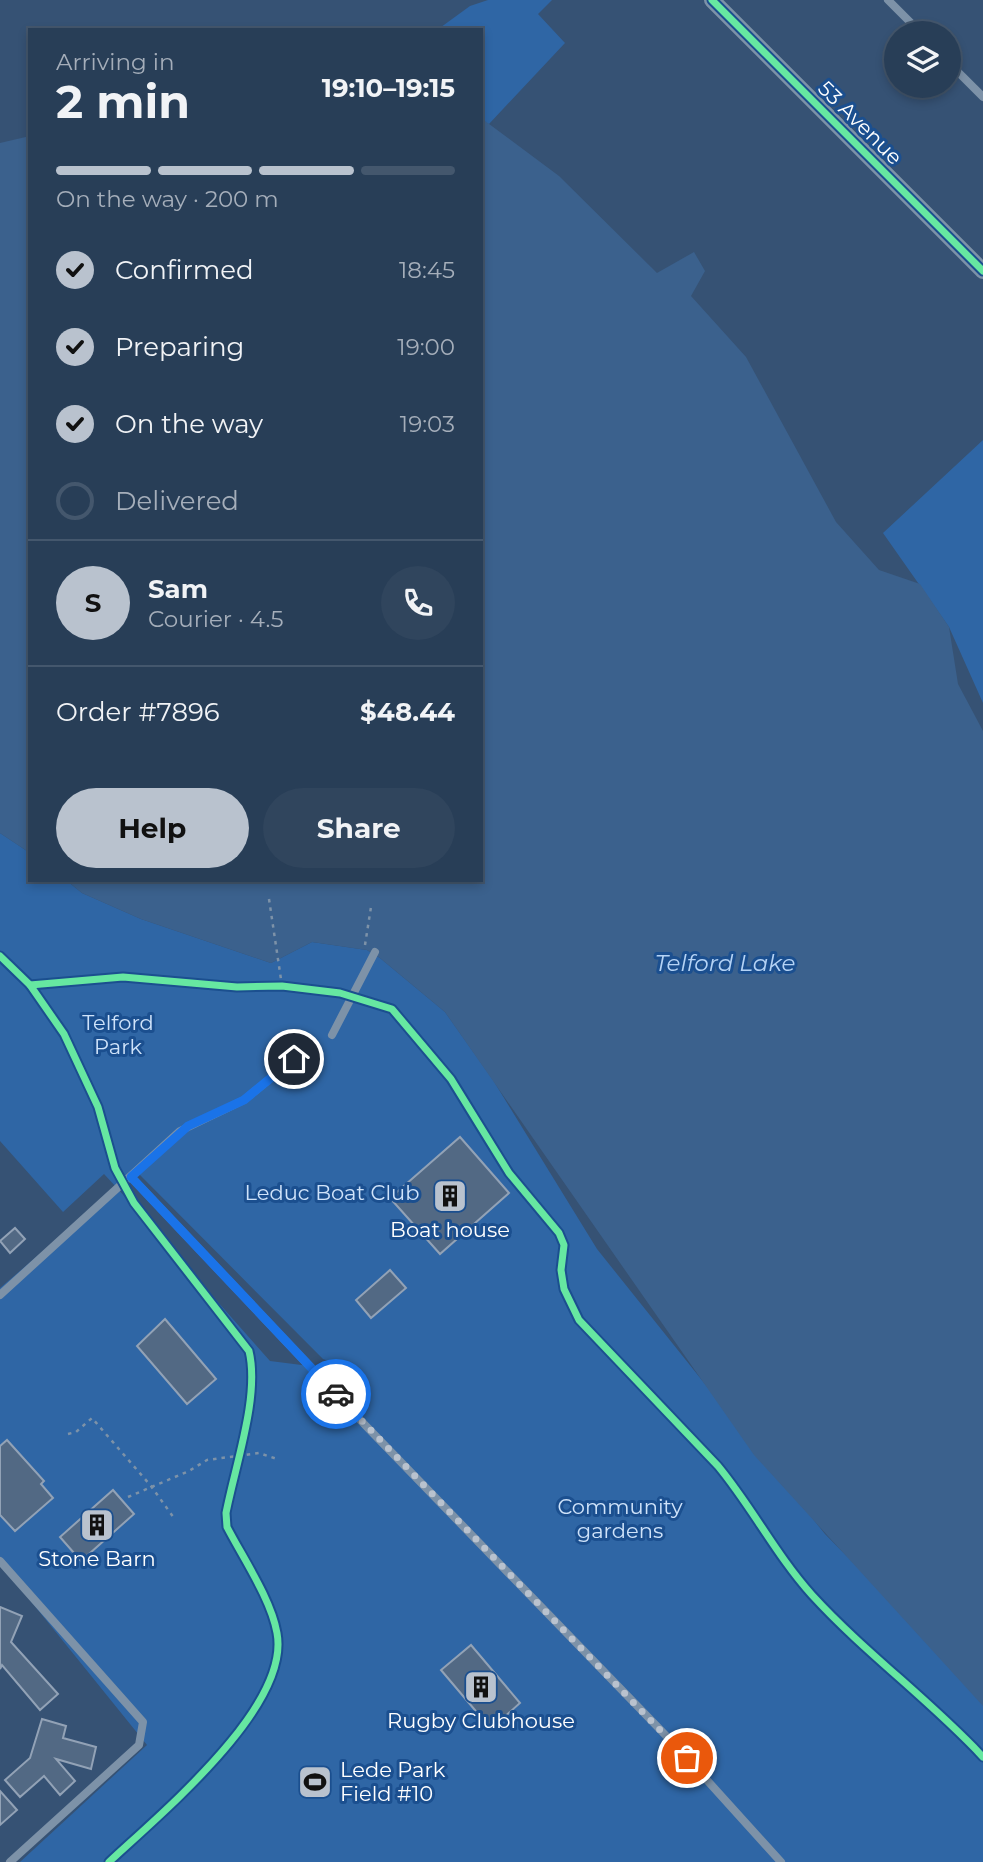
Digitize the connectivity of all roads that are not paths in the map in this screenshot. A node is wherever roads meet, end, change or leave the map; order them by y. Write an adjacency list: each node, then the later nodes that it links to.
1 (712, 0): 6 (street, 53 Avenue)
2 (888, 0): 3 (lane)
3 (908, 21)
4 (961, 75): 5 (lane)
5 (983, 97)
6 (983, 271)
7 (375, 952): 8 (lane)
8 (332, 1035)
9 (294, 1059): 10 (lane)
10 (131, 1177): 11 (lane); 14 (lane)
11 (0, 1295)
12 (0, 1561): 13 (lane)
13 (10, 1862)
14 (781, 1862)

